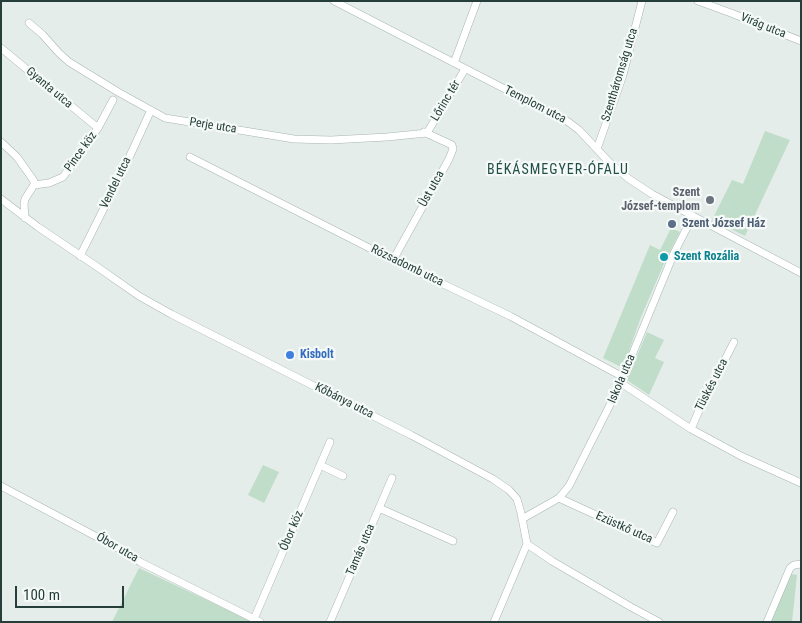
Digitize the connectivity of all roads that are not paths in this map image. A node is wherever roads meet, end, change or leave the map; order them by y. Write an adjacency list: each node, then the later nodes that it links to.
1 (334, 1): 8 (street, Templom utca)
2 (477, 1): 8 (street)
3 (642, 1): 15 (street, Szentháromság utca)
4 (698, 1): 6 (street, Virág utca)
5 (29, 23): 11 (street, Perje utca)
6 (801, 41)
7 (1, 48): 12 (street, Gyanta utca)
8 (454, 63): 9 (street, Templom utca)
9 (465, 70): 13 (street, Lőrinc tér); 15 (street, Templom utca)
10 (113, 100): 12 (street, Pince köz)
11 (151, 110): 13 (street, Perje utca); 21 (street, Vendel utca)
12 (98, 128): 17 (street, Pince köz)
13 (426, 132): 22 (street, Üst utca)
14 (1, 142): 17 (street)
15 (597, 149): 19 (street, Templom utca)
16 (190, 157): 22 (street, Rózsadomb utca)
17 (34, 185): 20 (street)
18 (1, 199): 20 (street, Kőbánya utca)
19 (693, 216): 23 (street, Templom utca); 25 (street, Iskola utca)
20 (26, 218): 21 (street, Kőbánya utca)
21 (80, 256): 36 (street, Kőbánya utca)
22 (394, 260): 25 (street, Rózsadomb utca)
23 (801, 272)
24 (734, 342): 26 (street, Tüskés utca)
25 (622, 380): 26 (street, Rózsadomb utca); 33 (street, Iskola utca)
26 (691, 429): 31 (street, Rózsadomb utca)
27 (330, 442): 28 (street, Óbor köz)
28 (320, 466): 29 (street); 40 (street, Óbor köz)
29 (343, 476)
30 (392, 478): 34 (street, Tamás utca)
31 (801, 483)
32 (1, 486): 40 (street, Óbor utca)
33 (559, 498): 35 (street, Ezüstkő utca); 36 (street, Iskola utca)
34 (379, 508): 37 (street); 41 (street, Tamás utca)
35 (673, 512)
36 (522, 519): 38 (street, Kőbánya utca)
37 (453, 541)
38 (527, 544): 42 (street); 43 (street)
39 (801, 564): 44 (street)
40 (257, 620)
41 (330, 622)
42 (494, 622)
43 (659, 622)
44 (767, 622)

